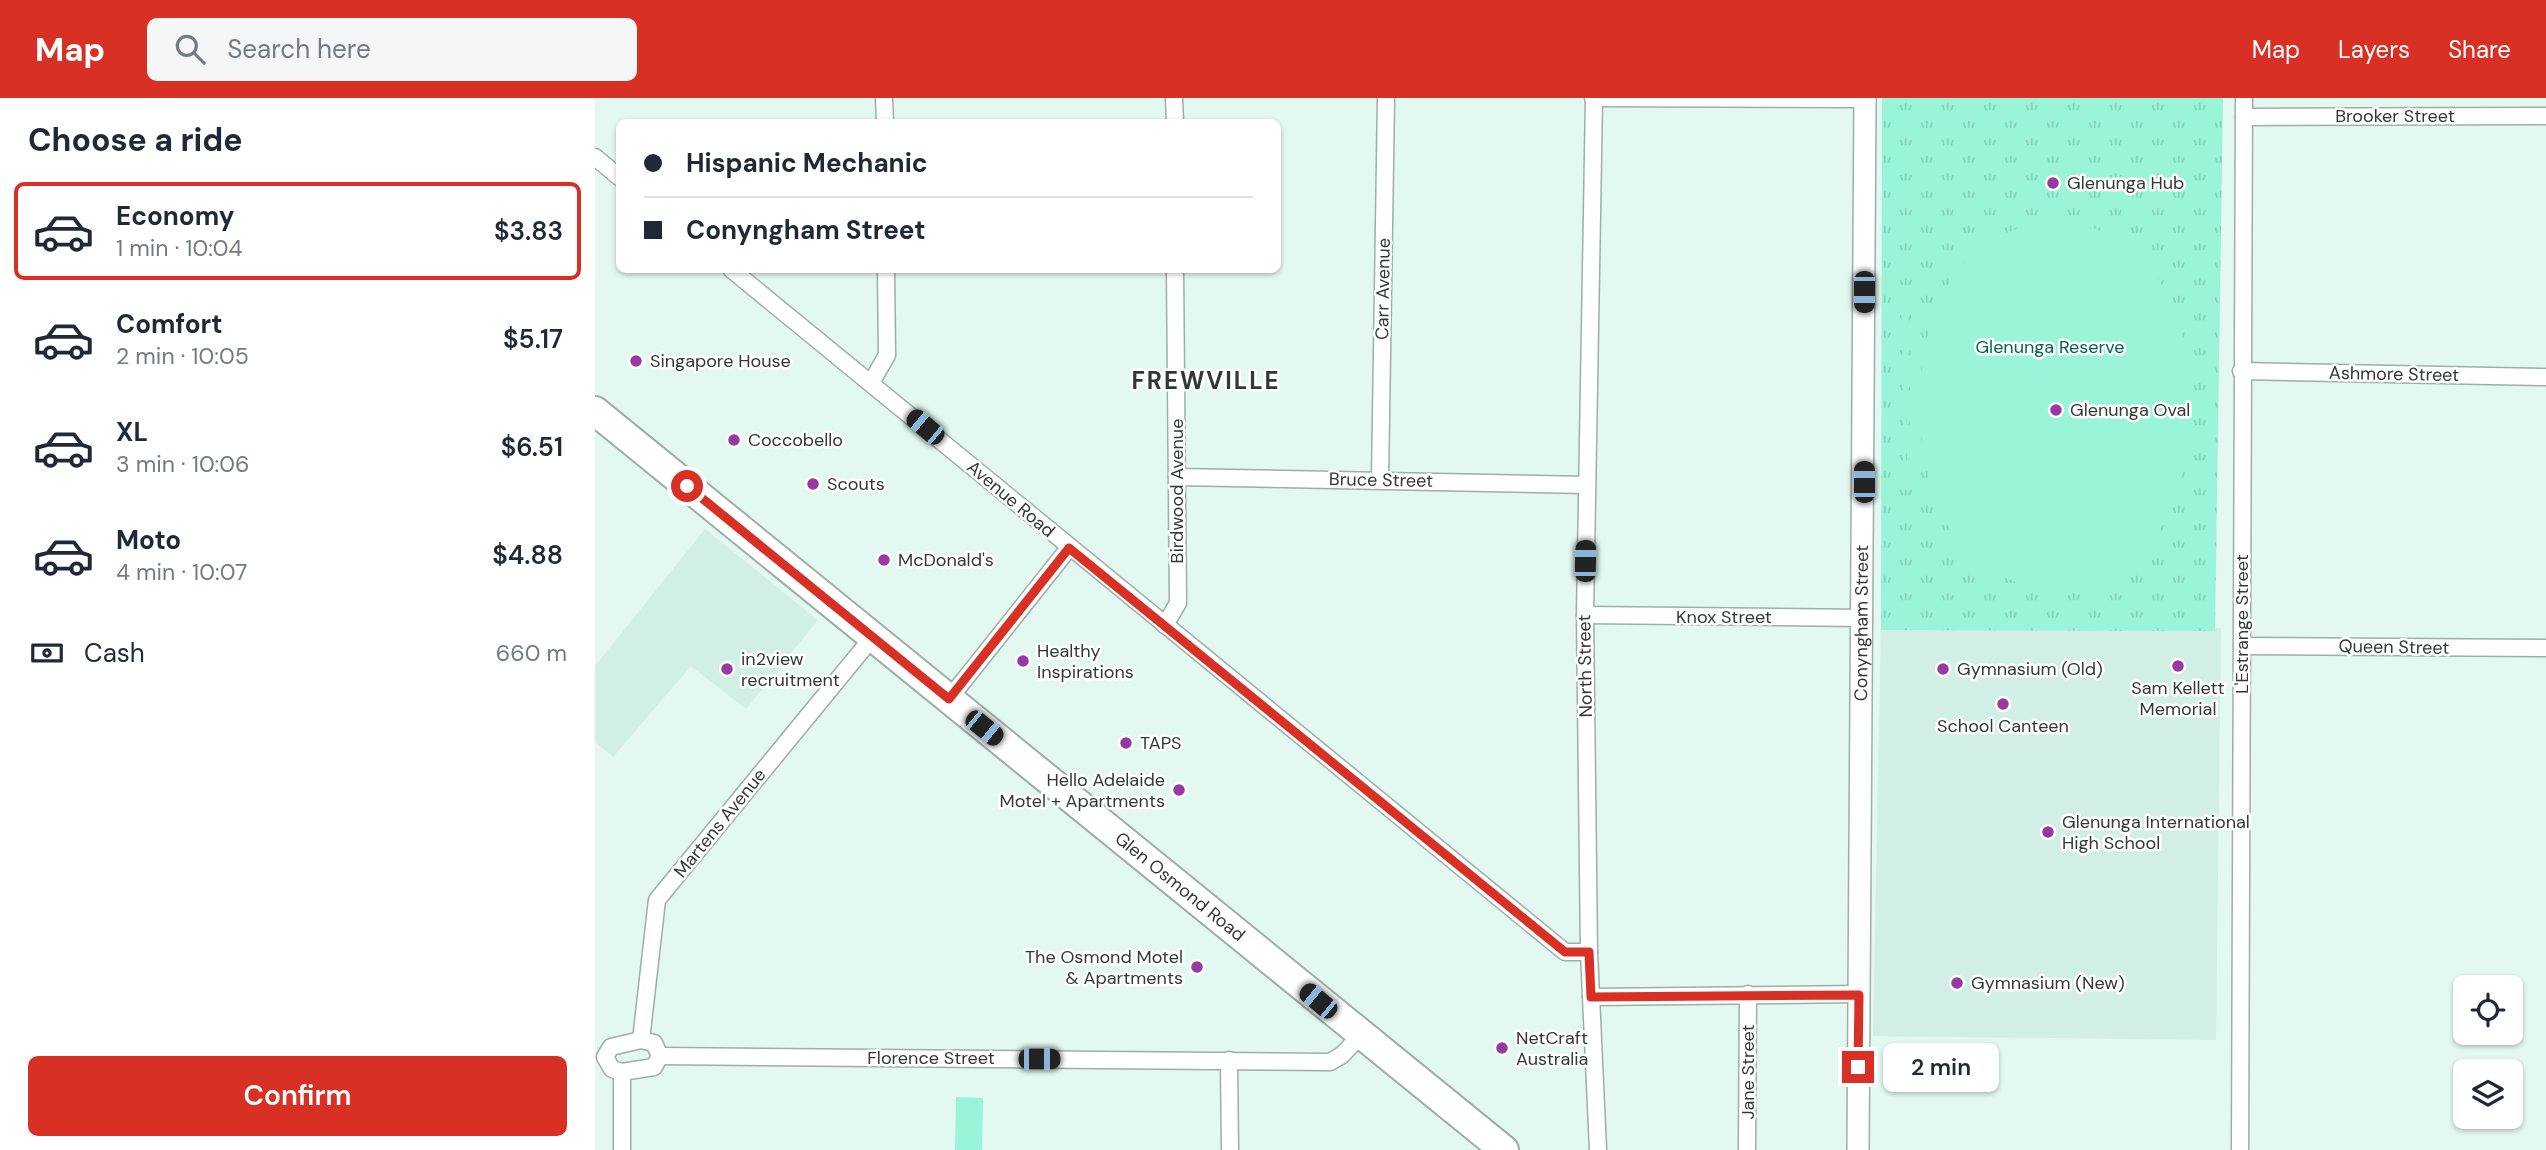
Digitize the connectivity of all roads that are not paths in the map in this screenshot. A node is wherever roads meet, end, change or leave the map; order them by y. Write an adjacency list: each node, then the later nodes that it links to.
1 (884, 98): 9 (street)
2 (1174, 98): 10 (street)
3 (1386, 98): 21 (street, Carr Avenue)
4 (1593, 98): 6 (street); 22 (street, North Street)
5 (2244, 98): 8 (street, L'Estrange Street)
6 (1865, 99): 25 (street, Conyngham Street)
7 (2546, 116): 8 (street, Brooker Street)
8 (2244, 117): 16 (street, L'Estrange Street)
9 (885, 119)
10 (1175, 119)
11 (595, 157): 12 (street)
12 (616, 174)
13 (736, 273): 18 (street, Avenue Road)
14 (886, 273): 18 (street)
15 (1175, 273): 20 (street, Birdwood Avenue)
16 (2241, 371): 17 (street, Ashmore Street); 28 (street, L'Estrange Street)
17 (2546, 377)
18 (871, 383): 23 (street, Avenue Road)
19 (595, 411): 27 (highway, Glen Osmond Road)
20 (1177, 477): 21 (street, Bruce Street); 26 (street, Birdwood Avenue)
21 (1380, 480): 22 (street, Bruce Street)
22 (1586, 485): 24 (street, North Street)
23 (1069, 548): 26 (street, Avenue Road); 30 (street)
24 (1585, 615): 25 (street, Knox Street); 31 (street, North Street)
25 (1863, 618): 33 (street, Conyngham Street)
26 (1165, 625): 31 (street, Avenue Road)
27 (872, 638): 30 (highway, Glen Osmond Road); 36 (street, Martens Avenue)
28 (2242, 646): 29 (street, Queen Street); 47 (street, L'Estrange Street)
29 (2546, 649)
30 (949, 699): 35 (highway, Glen Osmond Road)
31 (1589, 952): 34 (street, North Street)
32 (1748, 994): 33 (street); 34 (street); 45 (street, Jane Street)
33 (1859, 995): 46 (street, Conyngham Street)
34 (1591, 997): 44 (street, North Street)
35 (1360, 1036): 39 (street, Florence Street); 43 (highway, Glen Osmond Road)
36 (641, 1040): 37 (street); 38 (street)
37 (600, 1056): 40 (street)
38 (660, 1056): 39 (street, Florence Street); 40 (street)
39 (1229, 1060): 42 (street)
40 (622, 1072): 41 (street)
41 (622, 1150)
42 (1230, 1150)
43 (1504, 1150)
44 (1598, 1150)
45 (1747, 1150)
46 (1858, 1150)
47 (2240, 1150)

